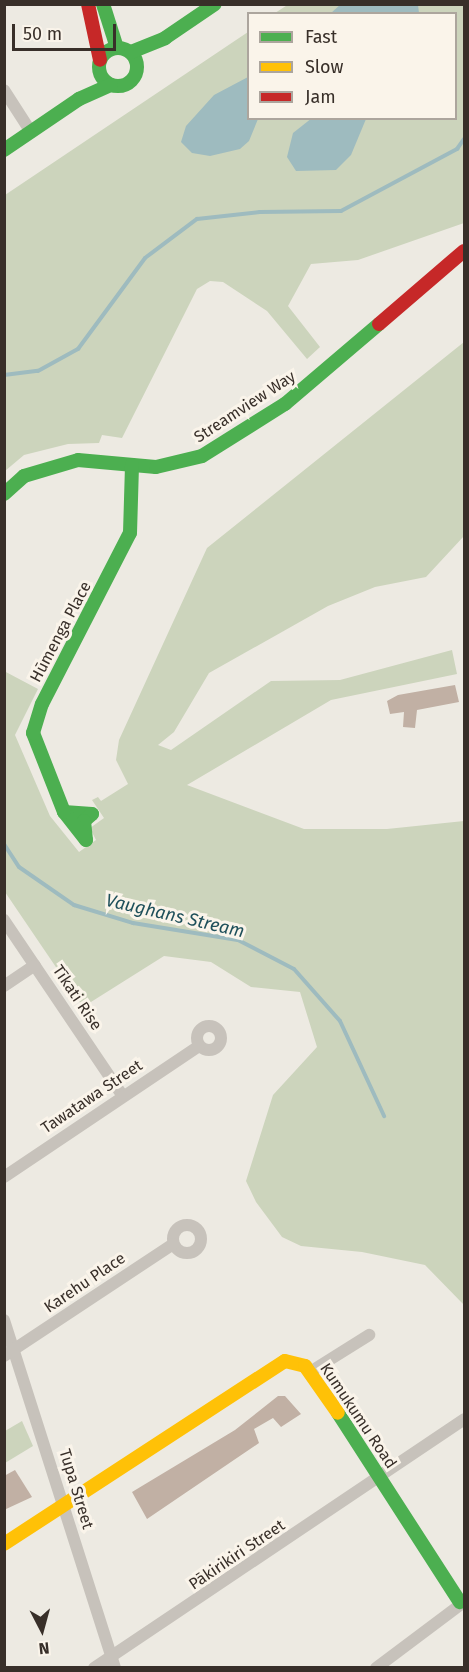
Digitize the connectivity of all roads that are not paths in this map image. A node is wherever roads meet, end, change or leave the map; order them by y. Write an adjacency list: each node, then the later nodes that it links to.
1 (88, 4): 6 (street)
2 (103, 4): 5 (street)
3 (215, 4): 4 (street)
4 (165, 38): 5 (street); 7 (street)
5 (124, 50): 6 (street); 7 (street)
6 (99, 66): 8 (street); 10 (street)
7 (137, 67): 8 (street)
8 (111, 85): 10 (street)
9 (4, 90): 11 (street)
10 (79, 99): 11 (street)
11 (31, 132): 12 (street)
12 (4, 150)
13 (465, 251): 14 (street, Streamview Way)
14 (132, 465): 15 (street, Streamview Way); 16 (street, Hūmenga Place)
15 (4, 494)
16 (64, 812)
17 (4, 920): 18 (street, Tīkati Rise)
18 (35, 965): 19 (street); 21 (street, Tīkati Rise)
19 (4, 987)
20 (199, 1046): 21 (street, Tawatawa Street)
21 (122, 1095): 22 (street, Tawatawa Street)
22 (4, 1176)
23 (173, 1244): 26 (street, Karehu Place)
24 (4, 1320): 26 (street, Tupa Street)
25 (369, 1335): 27 (street)
26 (10, 1353): 30 (street, Tupa Street)
27 (309, 1372): 29 (street, Kumukumu Road); 30 (street, Kumukumu Road)
28 (465, 1419): 29 (street, Pākirikiri Street)
29 (380, 1479): 32 (street, Kumukumu Road); 33 (street, Pākirikiri Street)
30 (64, 1506): 31 (street, Kumukumu Road); 33 (street, Tupa Street)
31 (4, 1544)
32 (462, 1602): 35 (street, Kumukumu Road)
33 (113, 1663): 34 (street, Pākirikiri Street)
34 (94, 1668)
35 (376, 1668)

